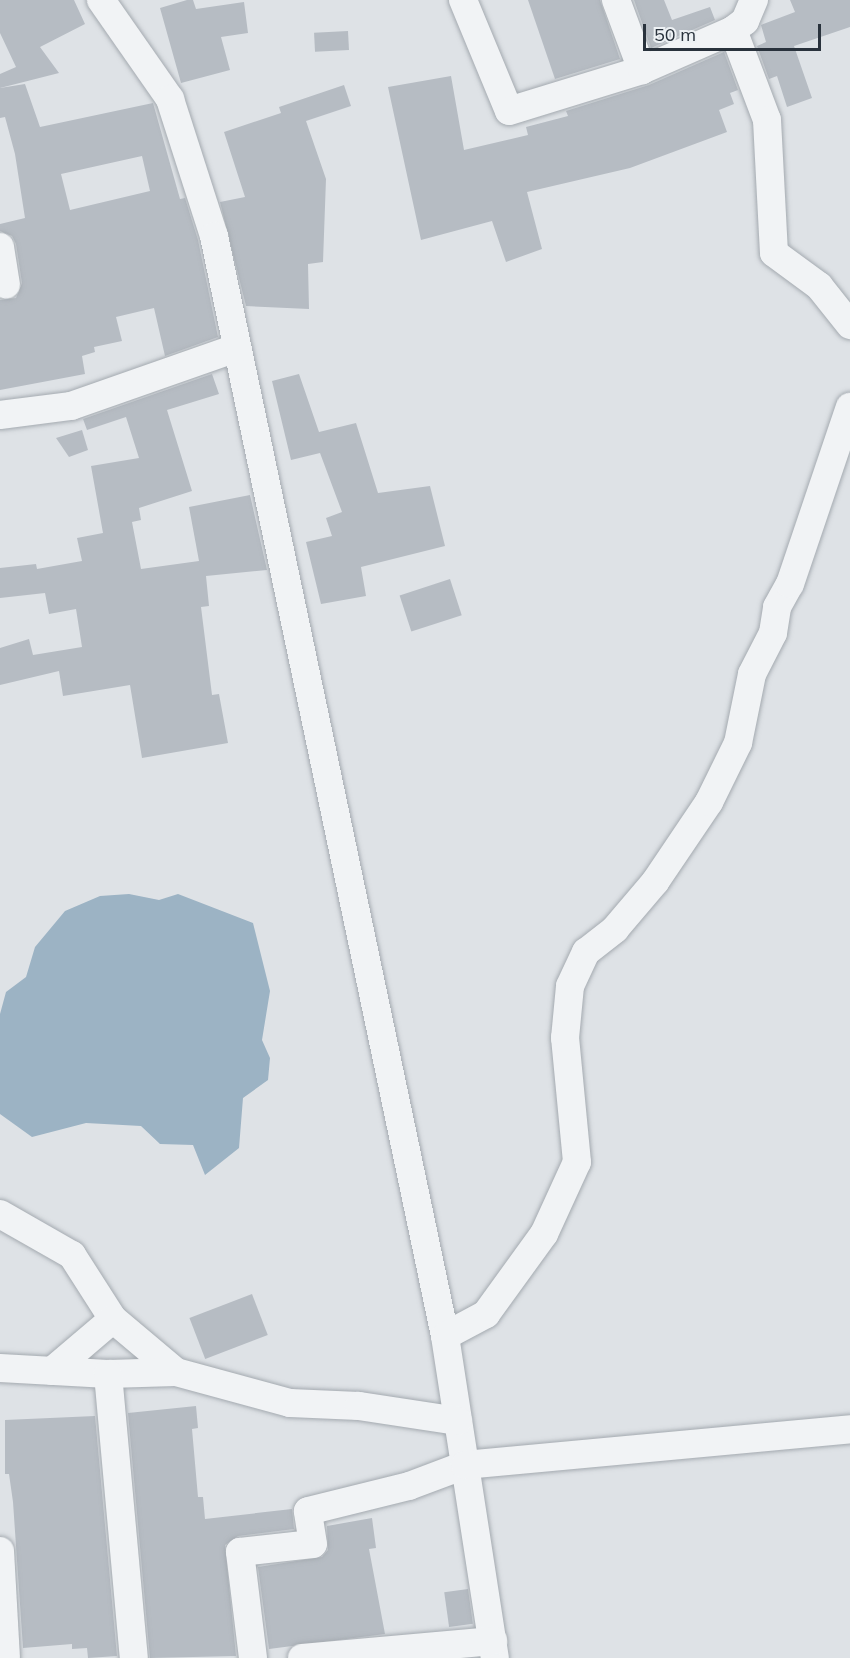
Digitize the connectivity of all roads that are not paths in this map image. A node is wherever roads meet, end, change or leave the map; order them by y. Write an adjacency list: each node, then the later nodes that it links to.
1 (101, 0): 10 (street)
2 (463, 0): 6 (street)
3 (616, 0): 6 (street)
4 (754, 0): 5 (street)
5 (733, 30): 6 (street); 9 (street)
6 (642, 70)
7 (0, 247): 8 (street)
8 (6, 285)
9 (850, 325)
10 (237, 348): 12 (street); 15 (street)
11 (850, 407): 15 (street)
12 (0, 415)
13 (0, 1214): 14 (street)
14 (113, 1319): 17 (street); 18 (street)
15 (445, 1336): 20 (street)
16 (0, 1368): 17 (street)
17 (52, 1371): 19 (street)
18 (176, 1372): 19 (street); 20 (street)
19 (108, 1374): 26 (street)
20 (458, 1421): 22 (street)
21 (850, 1429): 22 (street)
22 (465, 1466): 24 (street); 27 (street)
23 (0, 1551): 25 (street)
24 (494, 1649): 28 (street)
25 (12, 1657)
26 (134, 1658)
27 (253, 1658)
28 (302, 1658)

